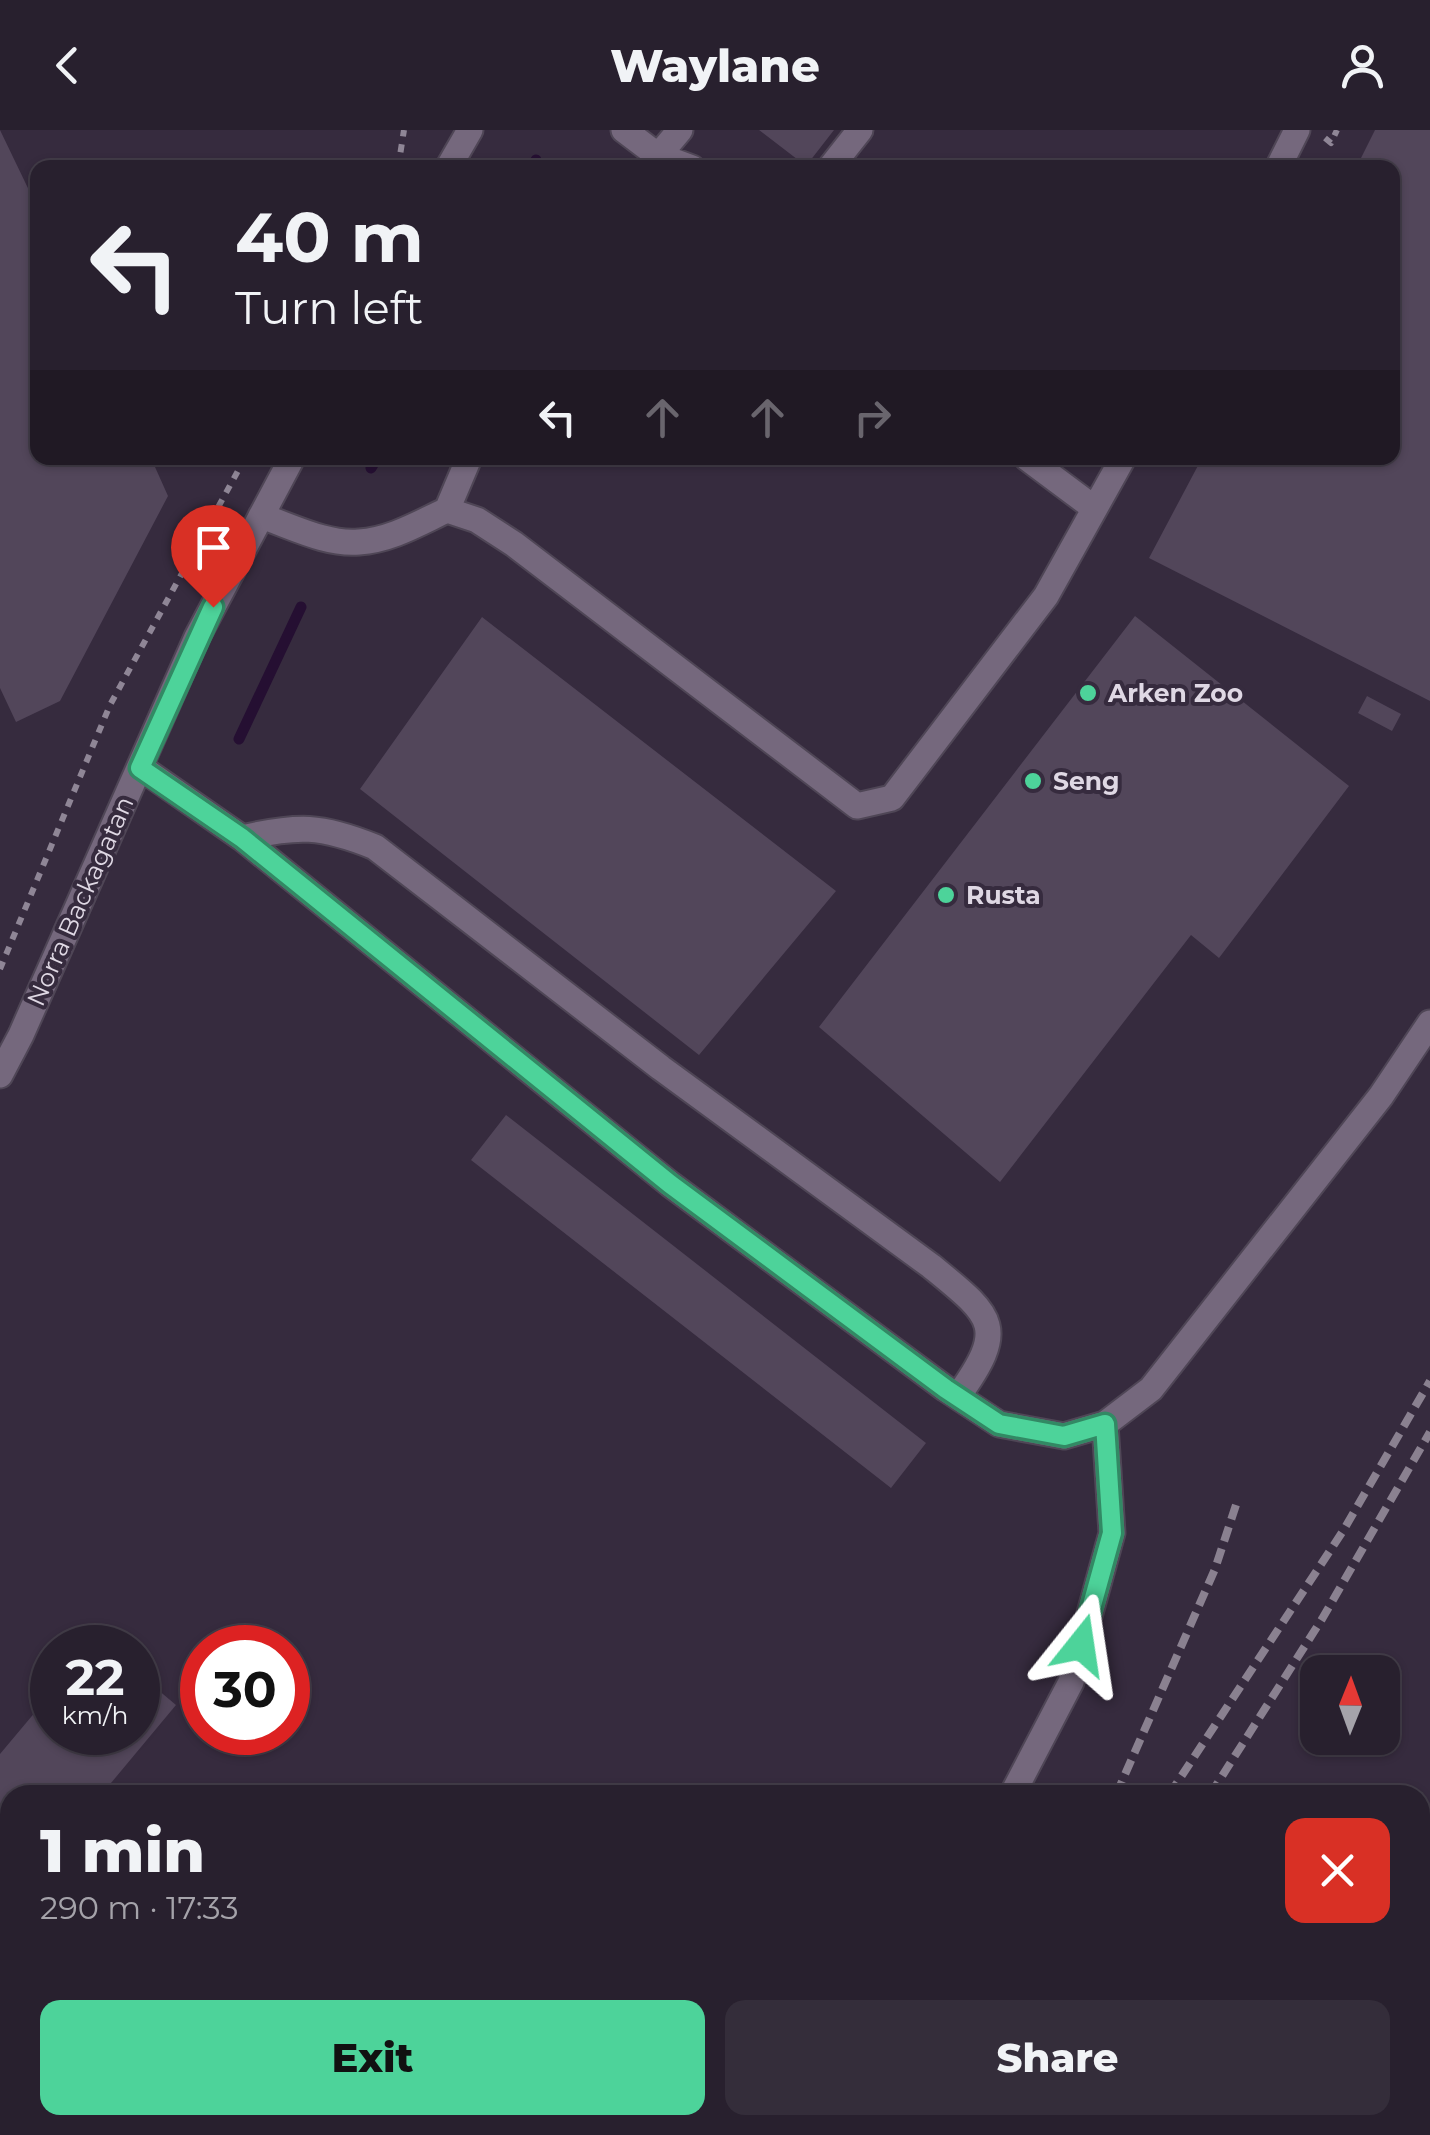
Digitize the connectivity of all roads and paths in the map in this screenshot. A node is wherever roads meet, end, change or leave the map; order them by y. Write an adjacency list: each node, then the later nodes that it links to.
1 (404, 130): 9 (path)
2 (470, 130): 10 (street)
3 (624, 130): 11 (street)
4 (680, 130): 12 (street)
5 (860, 130): 13 (street)
6 (1297, 130): 14 (street)
7 (1338, 130): 8 (path)
8 (1331, 143)
9 (399, 160)
10 (453, 160)
11 (652, 160)
12 (657, 160)
13 (836, 160)
14 (1282, 160)
15 (241, 465): 25 (path)
16 (288, 465): 22 (street, Norra Backagatan)
17 (466, 465): 21 (street)
18 (1037, 465): 20 (street)
19 (1118, 465): 20 (street)
20 (1094, 508): 21 (street)
21 (448, 510): 22 (street)
22 (261, 516): 23 (street, Norra Backagatan)
23 (140, 768): 24 (street); 27 (street, Norra Backagatan)
24 (242, 838): 28 (street); 28 (street)
25 (0, 969)
26 (1430, 1024): 29 (street)
27 (0, 1075)
28 (958, 1396): 29 (street)
29 (1105, 1424): 30 (street)
30 (1017, 1785)

